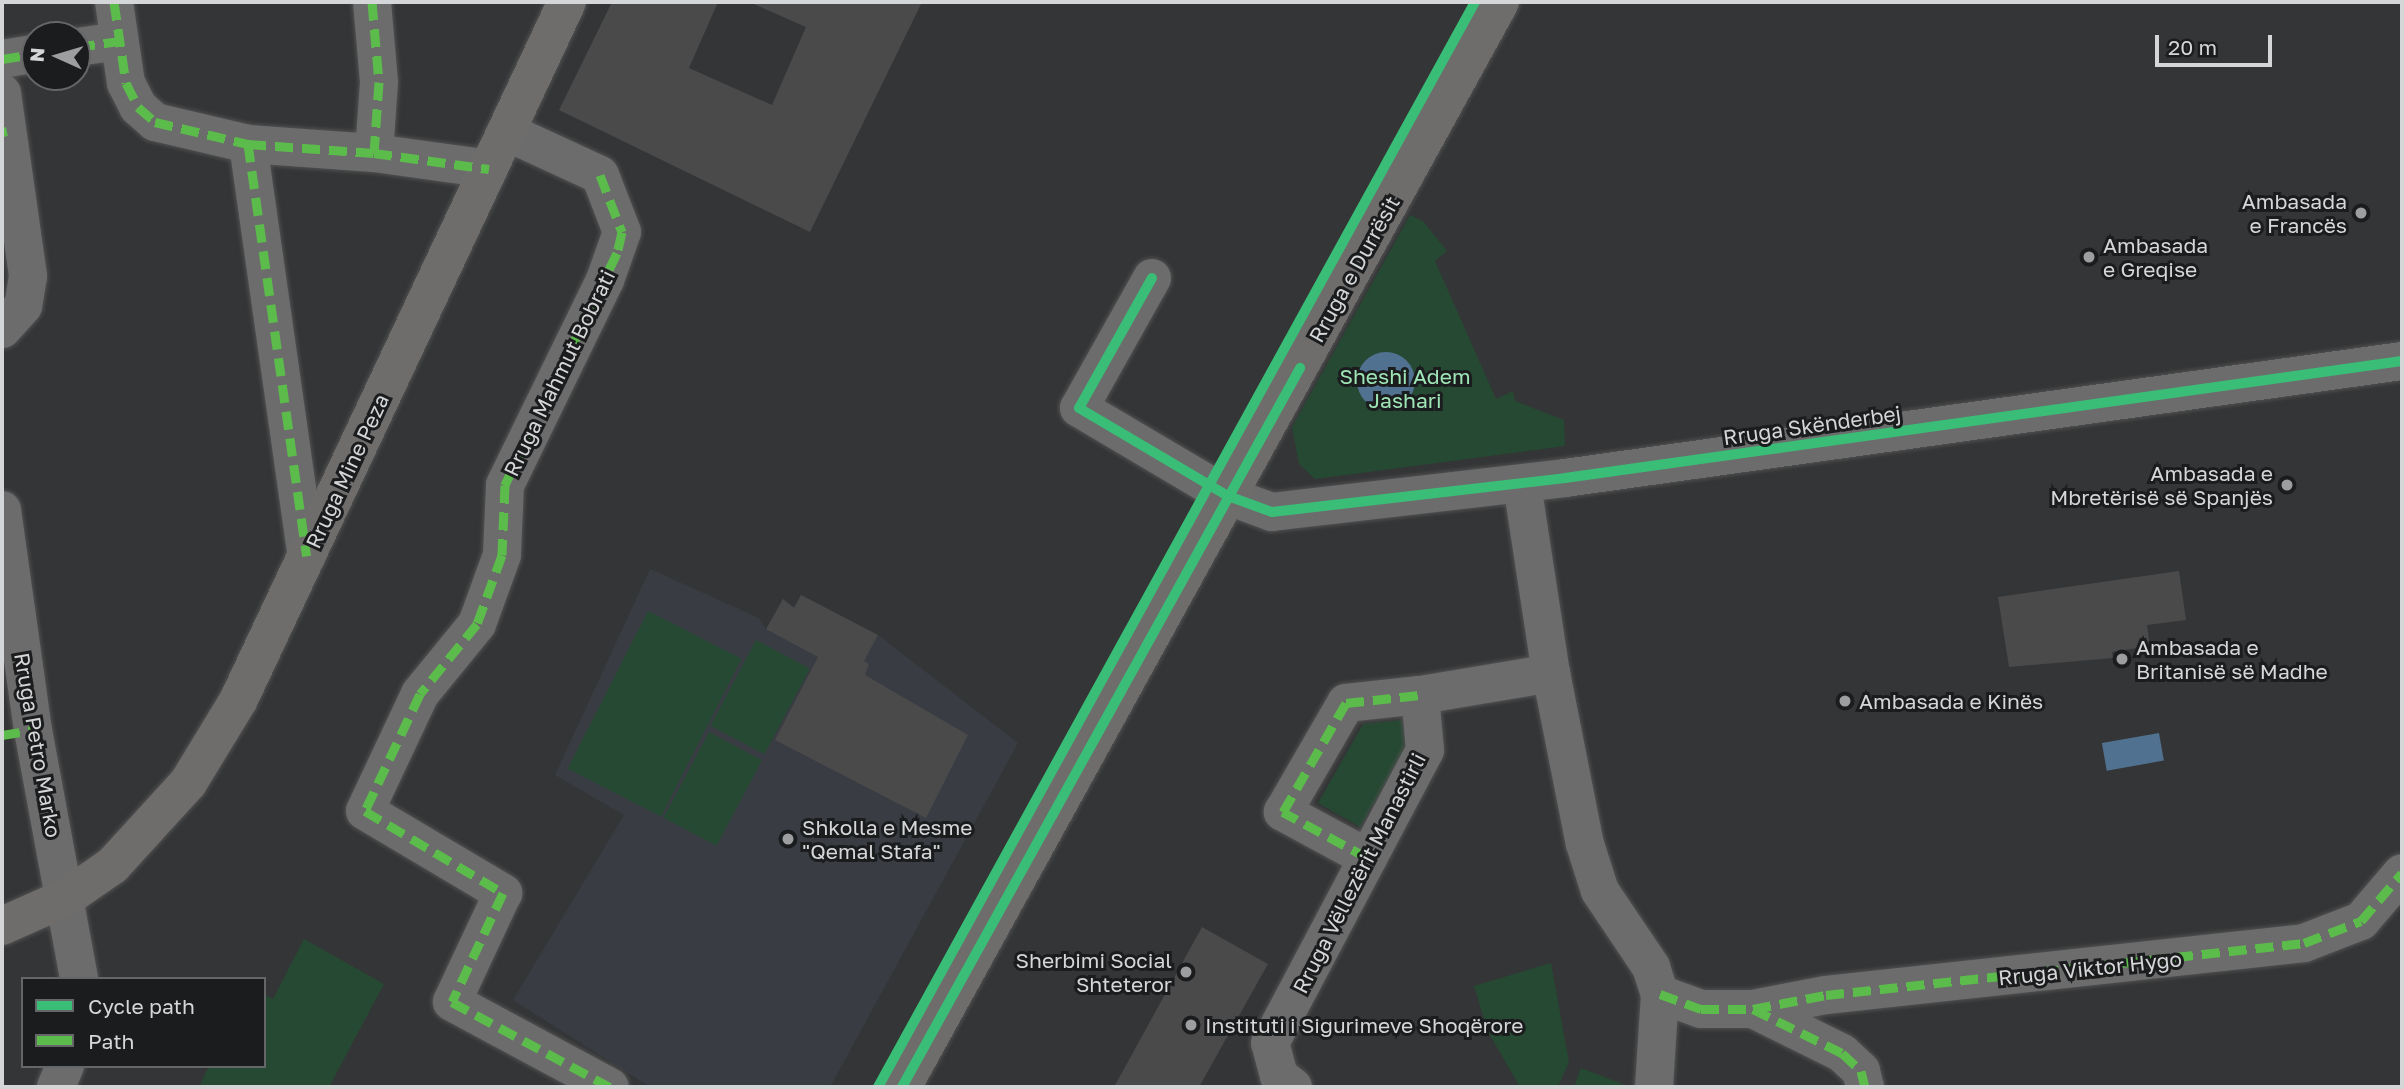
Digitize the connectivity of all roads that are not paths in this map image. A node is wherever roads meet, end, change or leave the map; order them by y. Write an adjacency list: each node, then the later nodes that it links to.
1 (114, 2): 5 (street)
2 (372, 2): 13 (street)
3 (567, 2): 11 (main road, Rruga Mine Peza)
4 (1500, 2): 19 (main road, Rruga e Durrësit)
5 (119, 41): 6 (street); 12 (street)
6 (91, 45)
7 (21, 56): 8 (street)
8 (2, 59)
9 (2, 93): 10 (street)
10 (5, 132): 16 (street)
11 (507, 132): 14 (main road, Rruga Mine Peza); 34 (street, Rruga Mahmut Bobrati)
12 (248, 144): 13 (street); 21 (street)
13 (374, 153): 14 (street)
14 (489, 169): 21 (main road, Rruga Mine Peza)
15 (1152, 278): 19 (street, Rruga Skënderbej)
16 (12, 318)
17 (2402, 361): 18 (street, Rruga Skënderbej)
18 (1522, 484): 19 (street, Rruga Skënderbej); 22 (street)
19 (1228, 496): 35 (main road, Rruga e Durrësit)
20 (2, 510): 24 (street, Rruga Petro Marko)
21 (307, 556): 27 (main road, Rruga Mine Peza)
22 (1551, 673): 23 (street); 30 (street)
23 (1420, 695): 25 (street, Rruga Vëllezërit Manastirli); 25 (street)
24 (17, 732): 27 (street, Rruga Petro Marko)
25 (1368, 858): 36 (street, Rruga Vëllezërit Manastirli)
26 (2402, 873): 31 (street, Rruga Viktor Hygo)
27 (67, 897): 28 (main road, Rruga Mine Peza); 29 (street)
28 (2, 926)
29 (79, 977)
30 (1660, 994): 31 (street, Rruga Viktor Hygo); 37 (street)
31 (1753, 1009): 38 (street, Rruga Viktor Hygo)
32 (64, 1068): 33 (street)
33 (56, 1087)
34 (610, 1087)
35 (902, 1087)
36 (1293, 1087)
37 (1654, 1087)
38 (1865, 1087)

